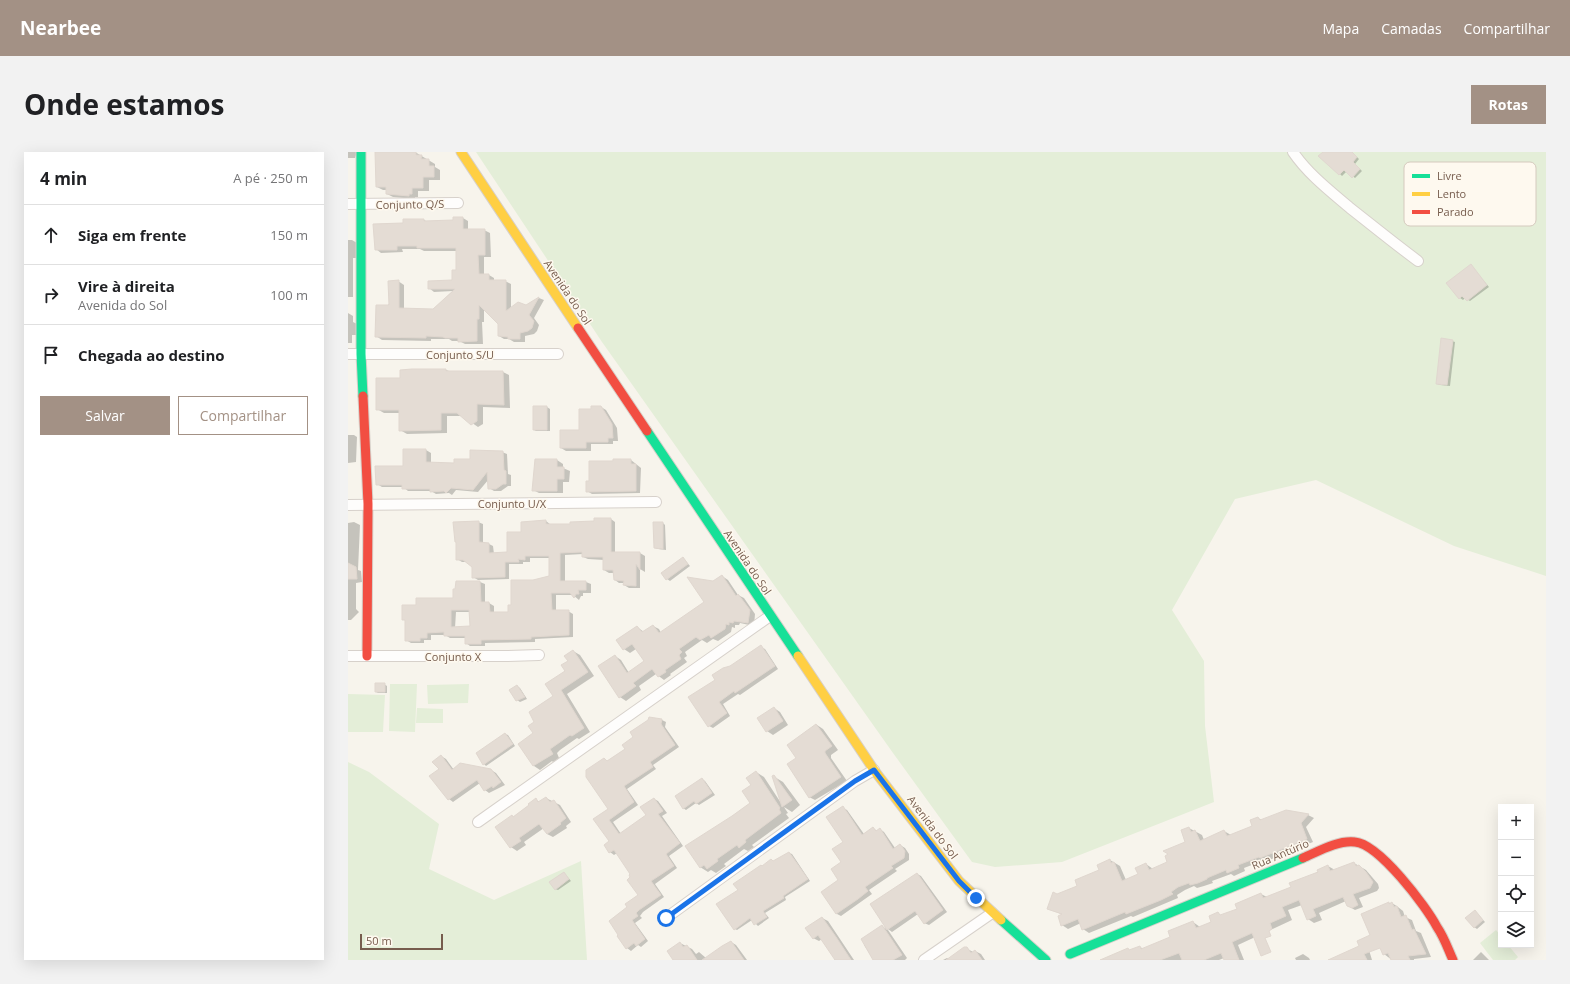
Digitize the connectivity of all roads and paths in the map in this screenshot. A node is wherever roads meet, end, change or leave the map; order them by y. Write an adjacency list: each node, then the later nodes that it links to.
1 (361, 152): 6 (street)
2 (461, 152): 14 (street, Avenida do Sol)
3 (1293, 152): 7 (street)
4 (458, 203): 6 (street, Conjunto Q/S)
5 (348, 204): 6 (street, Conjunto Q/S)
6 (361, 204): 9 (street)
7 (1418, 261)
8 (348, 354): 9 (street, Conjunto S/U)
9 (361, 354): 10 (street, Conjunto S/U); 12 (street)
10 (558, 354)
11 (656, 502): 12 (street, Conjunto U/X)
12 (368, 504): 13 (street, Conjunto U/X); 17 (street)
13 (348, 505)
14 (770, 616): 18 (street, Avenida do Sol); 19 (street)
15 (539, 655): 17 (street, Conjunto X)
16 (348, 656): 17 (street, Conjunto X)
17 (367, 656)
18 (874, 770): 20 (street, Avenida do Sol); 21 (street)
19 (478, 822)
20 (992, 913): 23 (street); 24 (street, Avenida do Sol)
21 (666, 918)
22 (1070, 954): 25 (street, Rua Antúrio)
23 (924, 960)
24 (1046, 960)
25 (1453, 960)

